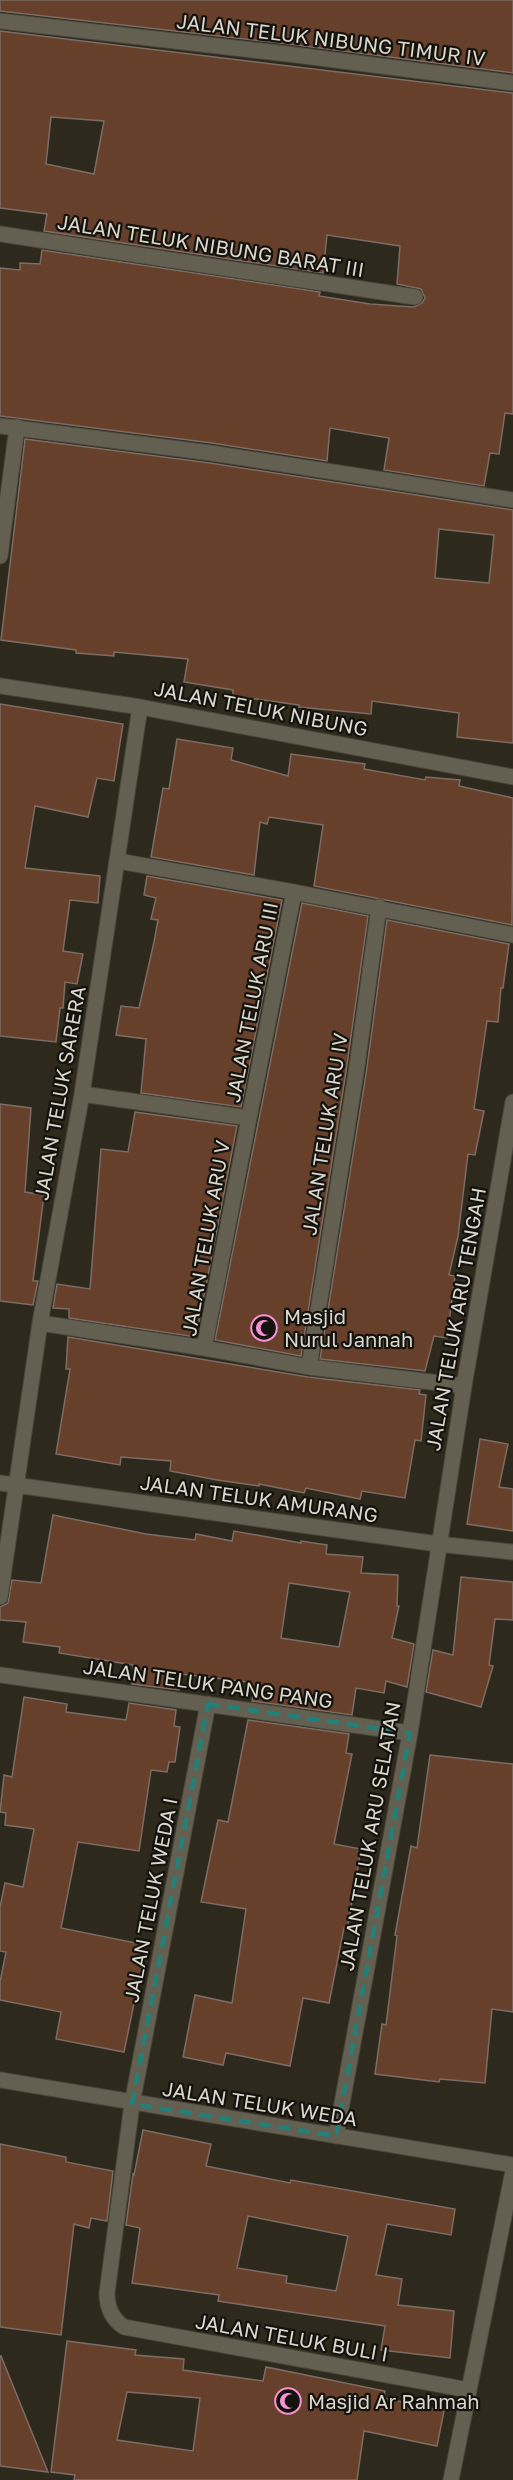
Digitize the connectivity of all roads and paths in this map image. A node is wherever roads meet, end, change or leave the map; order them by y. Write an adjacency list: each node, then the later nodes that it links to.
1 (0, 21): 2 (street, JALAN TELUK NIBUNG TIMUR IV)
2 (513, 83)
3 (0, 234): 4 (street, JALAN TELUK NIBUNG BARAT III)
4 (415, 297)
5 (0, 426): 6 (street)
6 (17, 428): 7 (street); 8 (street)
7 (513, 500)
8 (0, 556)
9 (0, 686): 10 (street, JALAN TELUK NIBUNG)
10 (140, 707): 11 (street, JALAN TELUK NIBUNG); 12 (street, JALAN TELUK SARERA)
11 (513, 777)
12 (118, 861): 13 (street, JALAN TELUK ARU III); 16 (street, JALAN TELUK SARERA)
13 (294, 892): 14 (street); 18 (street, JALAN TELUK ARU III)
14 (379, 907): 15 (street); 21 (street, JALAN TELUK ARU IV)
15 (513, 935)
16 (82, 1094): 18 (street, JALAN TELUK ARU V); 19 (street, JALAN TELUK SARERA)
17 (513, 1102): 22 (street, JALAN TELUK ARU TENGAH)
18 (249, 1118): 20 (street, JALAN TELUK ARU V)
19 (40, 1323): 20 (street); 24 (street, JALAN TELUK SARERA)
20 (204, 1348): 21 (street, JALAN TELUK ARU V)
21 (309, 1367): 22 (street, JALAN TELUK ARU V)
22 (464, 1386): 25 (street, JALAN TELUK ARU TENGAH)
23 (0, 1484): 24 (street, JALAN TELUK AMURANG)
24 (18, 1487): 25 (street, JALAN TELUK AMURANG); 27 (street, JALAN TELUK SARERA)
25 (438, 1544): 26 (street, JALAN TELUK AMURANG); 30 (street, JALAN TELUK ARU SELATAN)
26 (513, 1552)
27 (0, 1597)
28 (0, 1675): 29 (street, JALAN TELUK PANG PANG)
29 (208, 1704): 30 (street, JALAN TELUK PANG PANG); 32 (street, JALAN TELUK WEDA I)
30 (410, 1733): 33 (street, JALAN TELUK ARU SELATAN)
31 (0, 2080): 32 (street, JALAN TELUK WEDA)
32 (132, 2104): 33 (street, JALAN TELUK WEDA); 36 (street, JALAN TELUK WEDA I)
33 (336, 2136): 34 (street, JALAN TELUK WEDA)
34 (513, 2165)
35 (513, 2171): 37 (street)
36 (113, 2317): 37 (street, JALAN TELUK BULI I)
37 (469, 2390): 38 (street)
38 (451, 2480)

